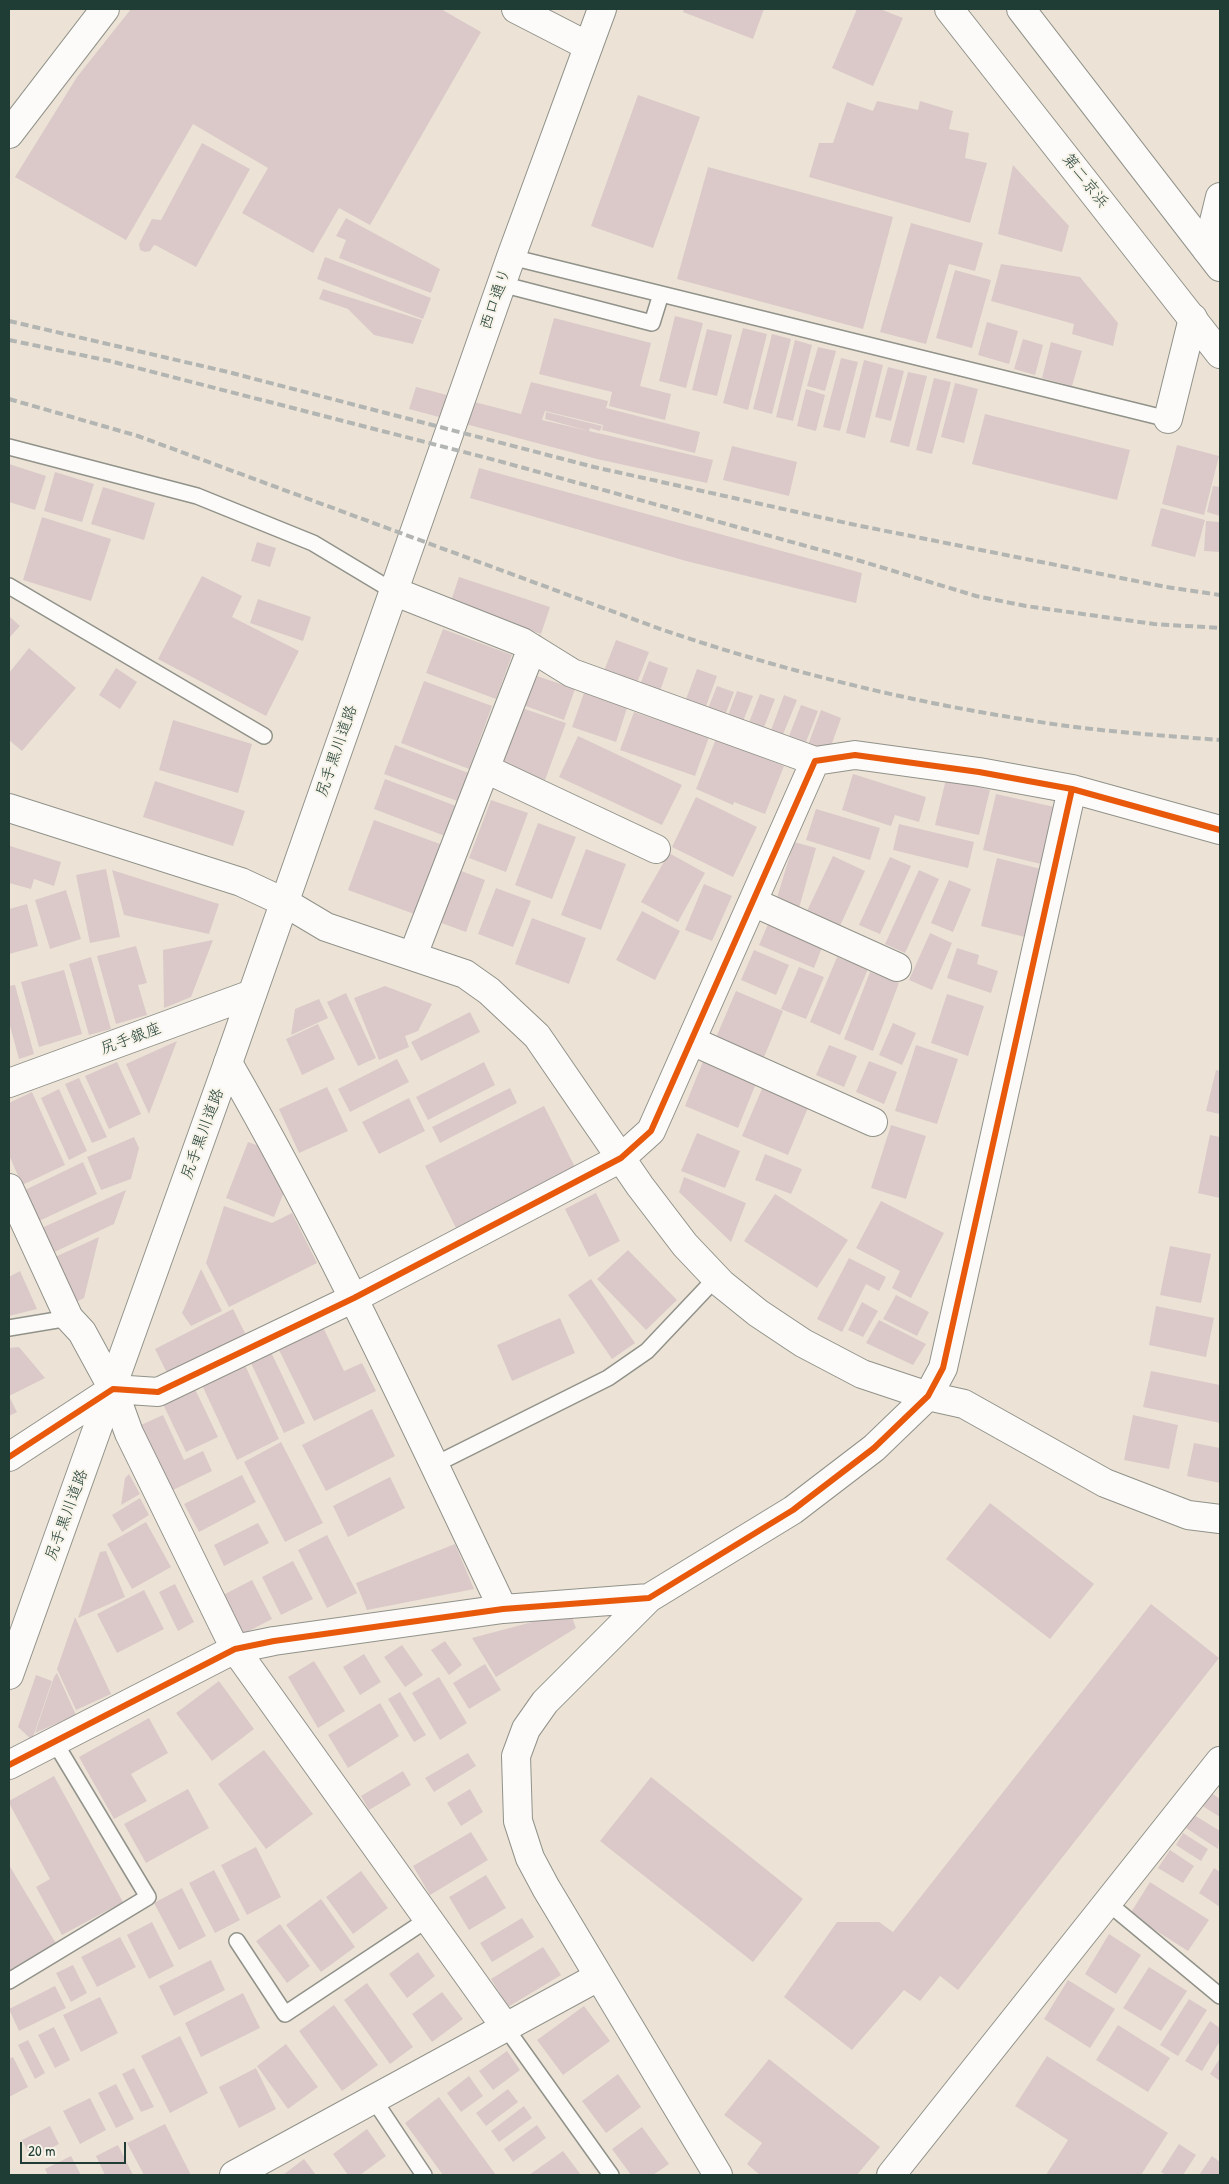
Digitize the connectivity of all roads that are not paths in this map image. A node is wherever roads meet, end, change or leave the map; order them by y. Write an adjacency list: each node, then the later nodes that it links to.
1 (105, 9): 7 (main road)
2 (516, 9): 6 (main road)
3 (602, 9): 6 (main road, 西口通り)
4 (949, 9): 13 (main road, 第二京浜)
5 (1021, 9): 10 (main road)
6 (588, 46): 9 (main road, 西口通り)
7 (9, 134)
8 (1220, 197): 10 (main road)
9 (511, 256): 11 (main road, 西口通り); 12 (lane)
10 (1214, 258)
11 (501, 284): 12 (lane); 18 (main road, 西口通り)
12 (661, 294): 15 (lane)
13 (1193, 318): 14 (main road, 第二京浜); 15 (main road)
14 (1220, 354)
15 (1168, 419)
16 (9, 447): 18 (lane)
17 (9, 586): 20 (lane)
18 (393, 591): 19 (main road); 27 (main road, 尻手黒川道路)
19 (532, 648): 21 (main road); 22 (main road)
20 (264, 736)
21 (815, 761): 23 (main road); 28 (main road)
22 (486, 769): 26 (main road); 29 (main road)
23 (1072, 790): 25 (main road); 43 (main road)
24 (9, 808): 27 (main road)
25 (1220, 830)
26 (656, 849)
27 (284, 902): 29 (main road); 31 (main road, 尻手黒川道路)
28 (753, 902): 30 (main road); 32 (main road)
29 (413, 955): 36 (main road)
30 (897, 967)
31 (252, 994): 33 (main road, 尻手黒川道路); 34 (main road, 尻手銀座)
32 (692, 1041): 35 (main road); 36 (main road)
33 (228, 1063): 39 (main road); 42 (main road, 尻手黒川道路)
34 (9, 1083)
35 (873, 1122)
36 (621, 1158): 38 (main road); 39 (main road)
37 (9, 1188): 40 (main road)
38 (716, 1278): 43 (main road); 45 (lane)
39 (354, 1298): 42 (main road); 45 (main road)
40 (69, 1318): 41 (lane); 42 (main road)
41 (9, 1328)
42 (113, 1389): 44 (main road); 49 (main road); 50 (main road, 尻手黒川道路)
43 (928, 1396): 46 (main road); 47 (main road)
44 (9, 1457)
45 (434, 1465): 48 (main road)
46 (1220, 1519)
47 (648, 1598): 48 (main road); 57 (main road)
48 (503, 1609): 49 (main road)
49 (235, 1649): 51 (main road); 55 (main road)
50 (9, 1675)
51 (54, 1742): 53 (main road); 58 (lane)
52 (1220, 1761): 54 (main road)
53 (9, 1765)
54 (1108, 1903): 59 (lane); 66 (main road)
55 (428, 1919): 56 (lane); 60 (main road)
56 (237, 1941)
57 (598, 1977): 60 (main road); 65 (main road)
58 (9, 1981)
59 (1220, 1996)
60 (506, 2028): 61 (main road); 64 (lane)
61 (374, 2100): 62 (main road); 63 (lane)
62 (234, 2175)
63 (424, 2175)
64 (611, 2175)
65 (718, 2175)
66 (891, 2175)

